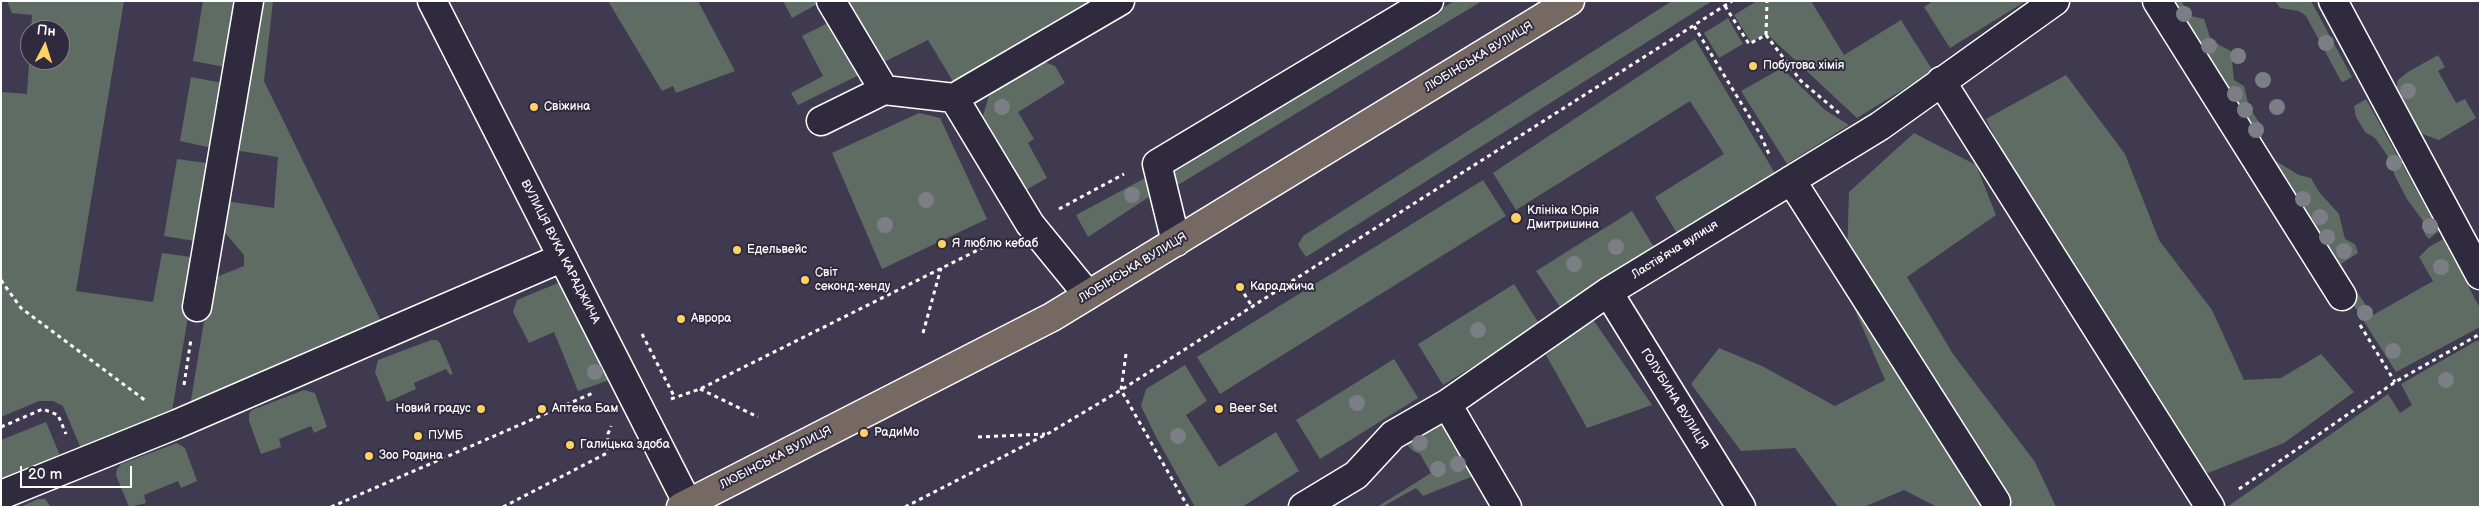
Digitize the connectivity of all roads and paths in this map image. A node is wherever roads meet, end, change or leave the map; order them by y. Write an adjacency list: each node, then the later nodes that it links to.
1 (249, 1): 29 (street)
2 (432, 1): 22 (street, ВУЛИЦЯ ВУКА КАРАДЖИЧА)
3 (831, 1): 16 (street)
4 (1120, 1): 17 (street)
5 (1429, 1): 21 (street)
6 (1570, 1): 21 (main road, ЛЮБІНСЬКА ВУЛИЦЯ)
7 (1732, 1): 12 (path)
8 (1767, 1): 14 (path)
9 (2055, 1): 15 (street, Ластівʼяча вулиця)
10 (2157, 1): 28 (street)
11 (2333, 1): 23 (street)
12 (1725, 6): 13 (path); 14 (path)
13 (1694, 26): 20 (path); 30 (path)
14 (1766, 35): 19 (path)
15 (1941, 81): 19 (street, Ластівʼяча вулиця); 59 (street)
16 (884, 90): 17 (street); 18 (street)
17 (954, 98): 27 (street)
18 (821, 121)
19 (1880, 126): 20 (street, Ластівʼяча вулиця)
20 (1787, 182): 26 (street, Ластівʼяча вулиця); 49 (street)
21 (1176, 242): 27 (main road, ЛЮБІНСЬКА ВУЛИЦЯ)
22 (564, 260): 42 (street); 51 (street, ВУЛИЦЯ ВУКА КАРАДЖИЧА)
23 (2480, 274)
24 (1, 280): 42 (path)
25 (1240, 287): 30 (path)
26 (1608, 292): 39 (street, Ластівʼяча вулиця); 58 (street, ГОЛУБИНА ВУЛИЦЯ)
27 (1088, 295): 51 (main road, ЛЮБІНСЬКА ВУЛИЦЯ)
28 (2342, 296): 34 (path)
29 (197, 307): 42 (path)
30 (1253, 308): 36 (path)
31 (923, 333): 35 (path)
32 (2480, 334): 34 (path)
33 (1126, 354): 36 (path)
34 (2395, 382): 47 (path)
35 (700, 389): 38 (path); 40 (path)
36 (1121, 390): 44 (path); 55 (path)
37 (596, 391): 50 (path)
38 (668, 400)
39 (1447, 404): 56 (street, Ластівʼяча вулиця); 57 (street)
40 (758, 417)
41 (614, 422): 53 (path)
42 (177, 424): 46 (street)
43 (1, 426): 46 (path)
44 (1049, 433): 45 (path); 54 (path)
45 (978, 437)
46 (77, 464): 48 (street)
47 (2238, 490)
48 (1, 494)
49 (1996, 502)
50 (339, 505): 52 (path)
51 (684, 505)
52 (331, 507)
53 (503, 507)
54 (905, 507)
55 (1188, 507)
56 (1302, 507)
57 (1507, 507)
58 (1741, 507)
59 (2210, 507)

